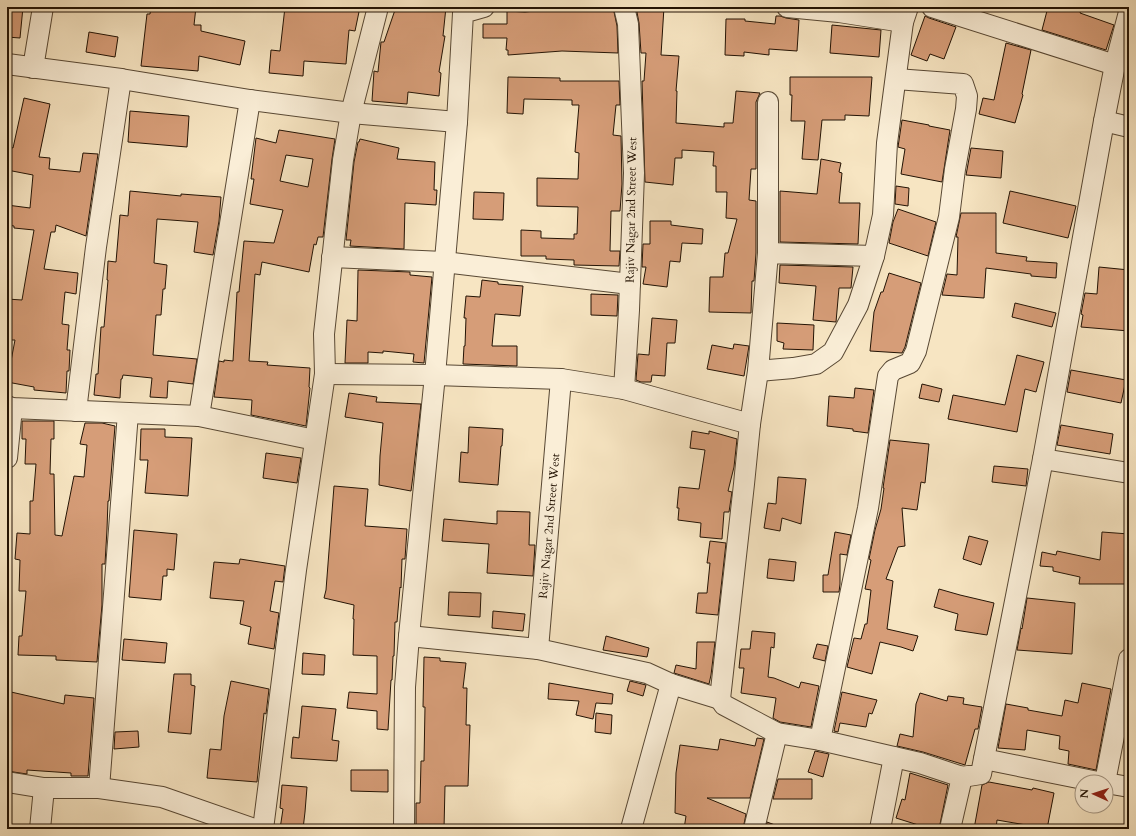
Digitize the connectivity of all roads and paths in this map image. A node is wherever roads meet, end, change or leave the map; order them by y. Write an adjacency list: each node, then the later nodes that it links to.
1 (43, 7): 13 (street)
2 (378, 7): 18 (street)
3 (484, 7): 7 (street)
4 (624, 7): 26 (street, Rajiv Nagar 2nd Street West)
5 (787, 7): 8 (street)
6 (932, 7): 12 (street)
7 (463, 10): 20 (street)
8 (839, 10): 10 (street)
9 (1129, 12): 12 (street)
10 (905, 15): 15 (street)
11 (7, 64): 13 (street)
12 (1115, 65): 19 (street)
13 (34, 68): 14 (street)
14 (121, 79): 16 (street); 33 (street)
15 (896, 79): 23 (street); 47 (street)
16 (250, 100): 18 (street); 35 (street)
17 (768, 102): 22 (street)
18 (351, 113): 20 (street); 24 (street)
19 (1104, 121): 21 (street); 39 (street)
20 (456, 122): 25 (street)
21 (1129, 127)
22 (768, 253): 23 (street); 27 (street)
23 (874, 256): 27 (street)
24 (332, 258): 25 (street); 28 (street)
25 (444, 262): 26 (street); 29 (street)
26 (630, 284): 31 (street, Rajiv Nagar 2nd Street West)
27 (758, 371): 36 (street)
28 (325, 374): 29 (street); 37 (street)
29 (435, 376): 30 (street); 41 (street)
30 (562, 380): 31 (street); 42 (street, Rajiv Nagar 2nd Street West)
31 (624, 388): 36 (street)
32 (9, 407): 33 (street); 38 (street)
33 (76, 411): 34 (street)
34 (128, 413): 35 (street); 56 (street)
35 (199, 416): 37 (street)
36 (750, 424): 45 (street)
37 (315, 440): 60 (street)
38 (7, 458)
39 (1043, 458): 40 (street); 49 (street)
40 (1129, 473)
41 (408, 636): 42 (street); 61 (street)
42 (538, 649): 44 (street)
43 (1129, 659): 50 (street)
44 (671, 684): 45 (street); 62 (street)
45 (720, 699): 46 (street)
46 (777, 733): 47 (street); 63 (street)
47 (820, 740): 48 (street)
48 (894, 757): 51 (street); 64 (street)
49 (984, 759): 51 (street); 52 (street)
50 (1107, 774)
51 (962, 777): 65 (street)
52 (1074, 777)
53 (7, 782): 55 (street)
54 (1114, 785): 57 (street)
55 (44, 788): 56 (street); 58 (street)
56 (99, 788): 59 (street)
57 (1129, 788)
58 (40, 829)
59 (254, 829)
60 (263, 829)
61 (404, 829)
62 (631, 829)
63 (754, 829)
64 (880, 829)
65 (950, 829)

